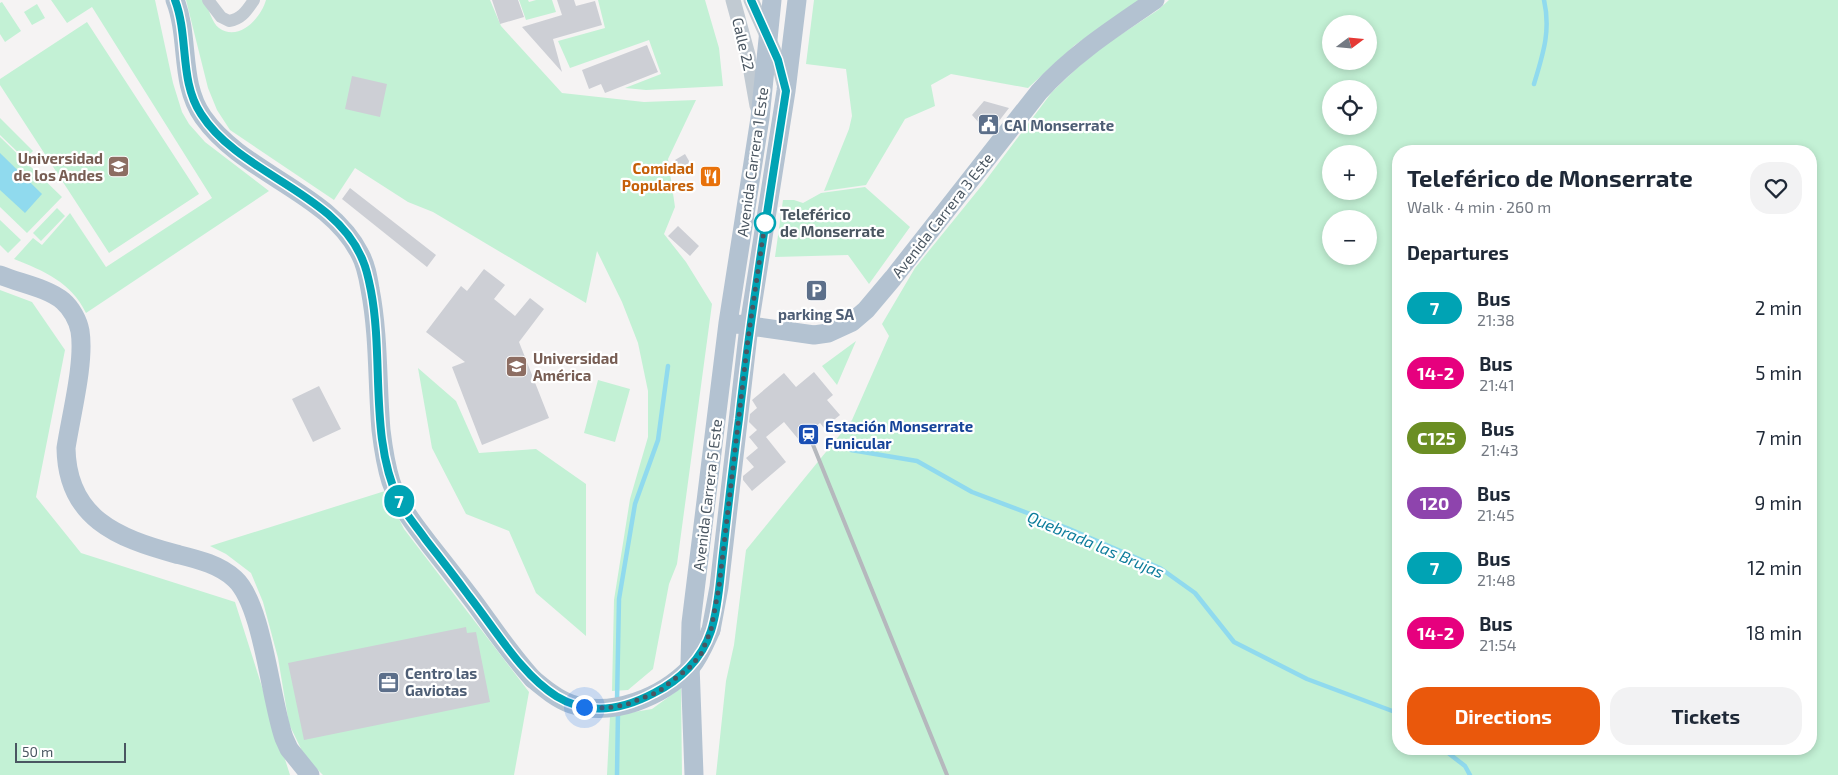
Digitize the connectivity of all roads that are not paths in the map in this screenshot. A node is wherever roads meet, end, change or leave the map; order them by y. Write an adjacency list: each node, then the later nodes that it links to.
1 (175, 0): 14 (main road, Avenida Carrera 5 Este, bridge)
2 (208, 0): 3 (street)
3 (254, 0)
4 (733, 0): 11 (street, Calle 22)
5 (751, 0): 9 (street, Calle 22)
6 (772, 0): 9 (main road, Avenida Carrera 1 Este)
7 (796, 0): 10 (main road, Avenida Carrera 1 Este)
8 (1155, 0): 14 (main road, Avenida Carrera 3 Este)
9 (768, 38): 10 (street, Calle 22); 11 (main road, Avenida Carrera 1 Este)
10 (786, 91): 14 (main road, Avenida Carrera 1 Este)
11 (760, 118): 13 (main road, Avenida Carrera 1 Este)
12 (0, 275): 15 (main road)
13 (728, 323): 14 (main road, Avenida Carrera 3 Este); 16 (main road, Avenida Carrera 5 Este)
14 (750, 326)
15 (310, 775)
16 (694, 775)

